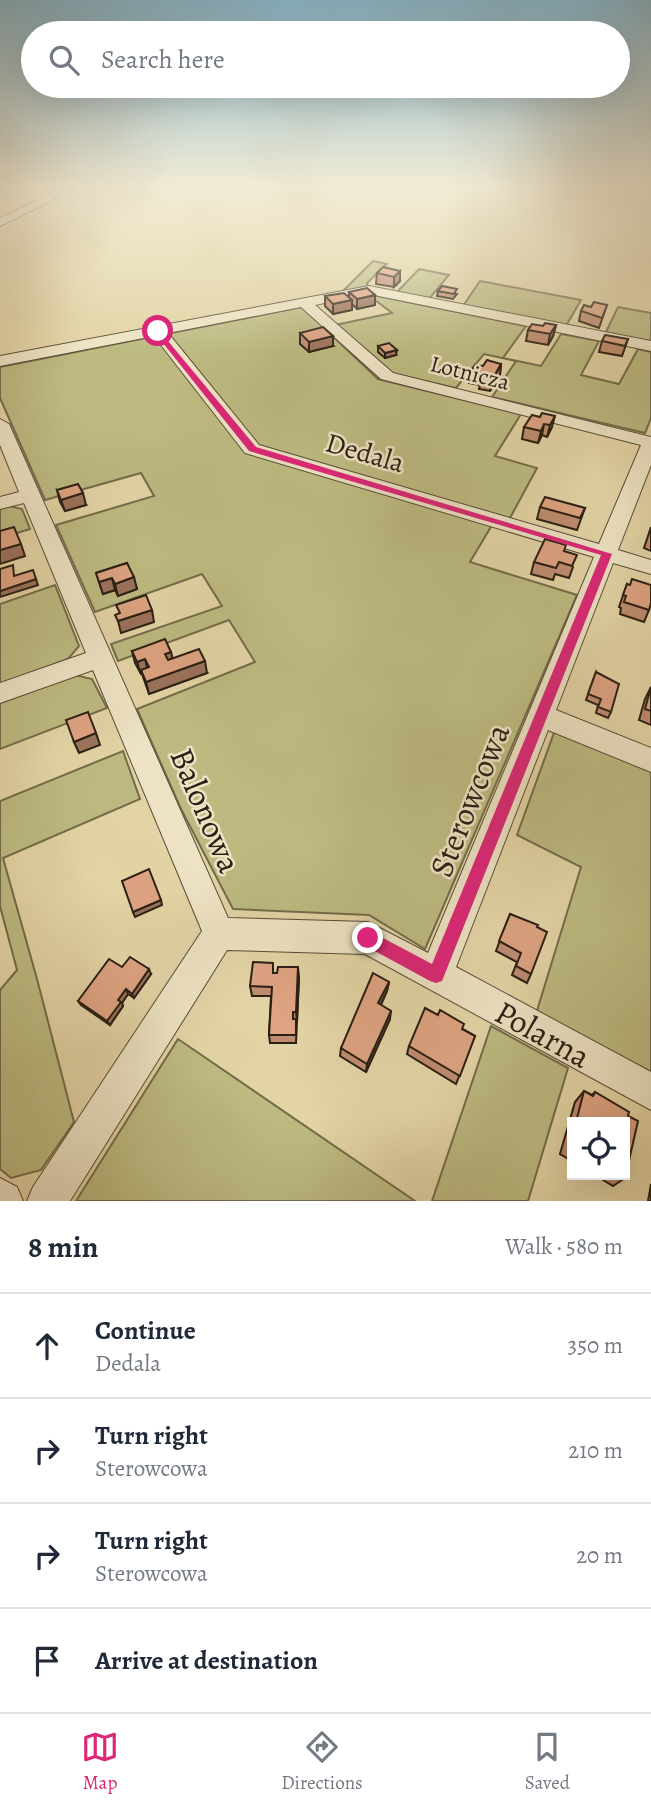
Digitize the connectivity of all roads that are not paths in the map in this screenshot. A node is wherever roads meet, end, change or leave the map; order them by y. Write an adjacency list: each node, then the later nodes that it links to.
1 (303, 302): 2 (street); 3 (street); 6 (street, Lotnicza)
2 (158, 331): 4 (street); 9 (street, Dedala)
3 (651, 346)
4 (0, 361)
5 (0, 424): 7 (street, Balonowa)
6 (651, 442): 9 (street, Sterowcowa)
7 (29, 495): 8 (street); 11 (street, Balonowa)
8 (0, 503)
9 (607, 554): 10 (street, Dedala); 13 (street, Sterowcowa)
10 (651, 567)
11 (100, 658): 12 (street); 15 (street, Balonowa)
12 (0, 693)
13 (540, 715): 14 (street); 16 (street, Sterowcowa)
14 (651, 760)
15 (219, 934): 16 (street); 18 (street)
16 (436, 975): 17 (street, Polarna)
17 (651, 1092)
18 (47, 1201)

